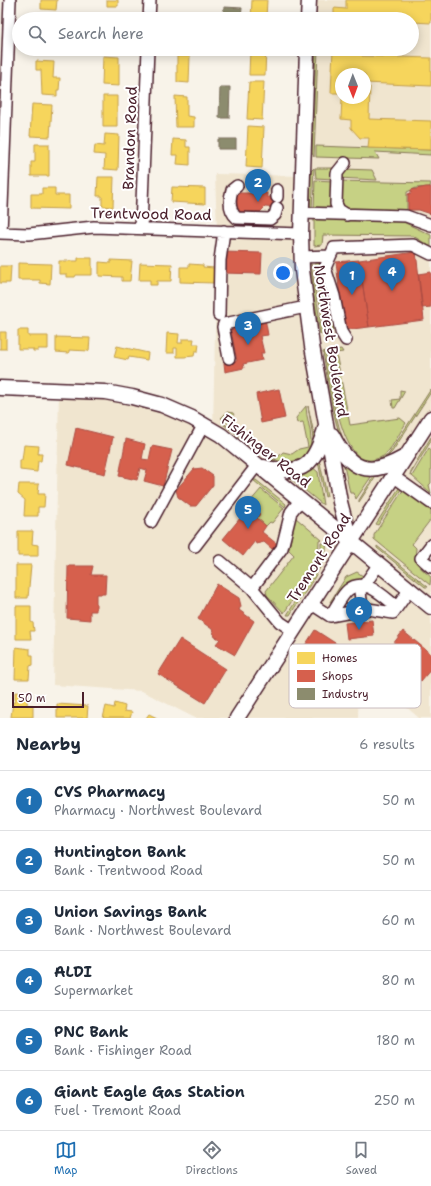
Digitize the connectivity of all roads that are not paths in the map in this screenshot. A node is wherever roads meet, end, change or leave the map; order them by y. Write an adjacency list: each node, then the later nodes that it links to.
1 (10, 0): 16 (street)
2 (150, 0): 4 (street)
3 (309, 0): 5 (main road)
4 (149, 12)
5 (308, 12)
6 (148, 56): 14 (street, Brandon Road)
7 (307, 56): 11 (main road, Northwest Boulevard)
8 (345, 163): 12 (street)
9 (237, 186): 10 (street)
10 (277, 198)
11 (302, 213): 12 (street); 17 (main road, Northwest Boulevard)
12 (346, 215): 13 (street)
13 (431, 225)
14 (141, 228): 15 (street, Trentwood Road); 16 (street, Trentwood Road)
15 (224, 231): 17 (street, Trentwood Road); 22 (street)
16 (1, 233)
17 (301, 234): 20 (main road, Northwest Boulevard)
18 (431, 254): 19 (street)
19 (330, 256): 20 (street); 23 (street)
20 (301, 257): 21 (main road, Northwest Boulevard)
21 (306, 307): 24 (street); 28 (main road, Northwest Boulevard)
22 (219, 315)
23 (346, 340)
24 (229, 358)
25 (0, 388): 27 (main road, Fishinger Road)
26 (431, 418): 29 (main road, Tremont Road)
27 (204, 424): 30 (main road, Fishinger Road); 35 (street)
28 (327, 424): 29 (main road); 30 (main road); 36 (main road, Northwest Boulevard)
29 (405, 457): 31 (main road, Tremont Road)
30 (260, 465): 33 (main road, Fishinger Road); 38 (street)
31 (395, 472): 32 (street); 34 (street); 36 (main road, Tremont Road)
32 (431, 495)
33 (301, 499): 36 (main road, Fishinger Road); 43 (street)
34 (431, 503)
35 (151, 522)
36 (350, 540): 40 (main road, Fishinger Road); 46 (main road, Tremont Road)
37 (431, 545): 41 (street)
38 (195, 546)
39 (220, 561): 43 (street)
40 (380, 564): 42 (street); 44 (main road, Fishinger Road)
41 (431, 567)
42 (364, 586): 47 (street); 48 (street); 49 (street)
43 (252, 588): 50 (street)
44 (410, 589): 45 (main road, Fishinger Road); 47 (street)
45 (429, 601)
46 (310, 603): 49 (street); 50 (main road, Tremont Road)
47 (397, 607): 48 (street)
48 (365, 609): 49 (street)
49 (330, 616)
50 (292, 630): 51 (main road, Tremont Road)
51 (237, 718)

